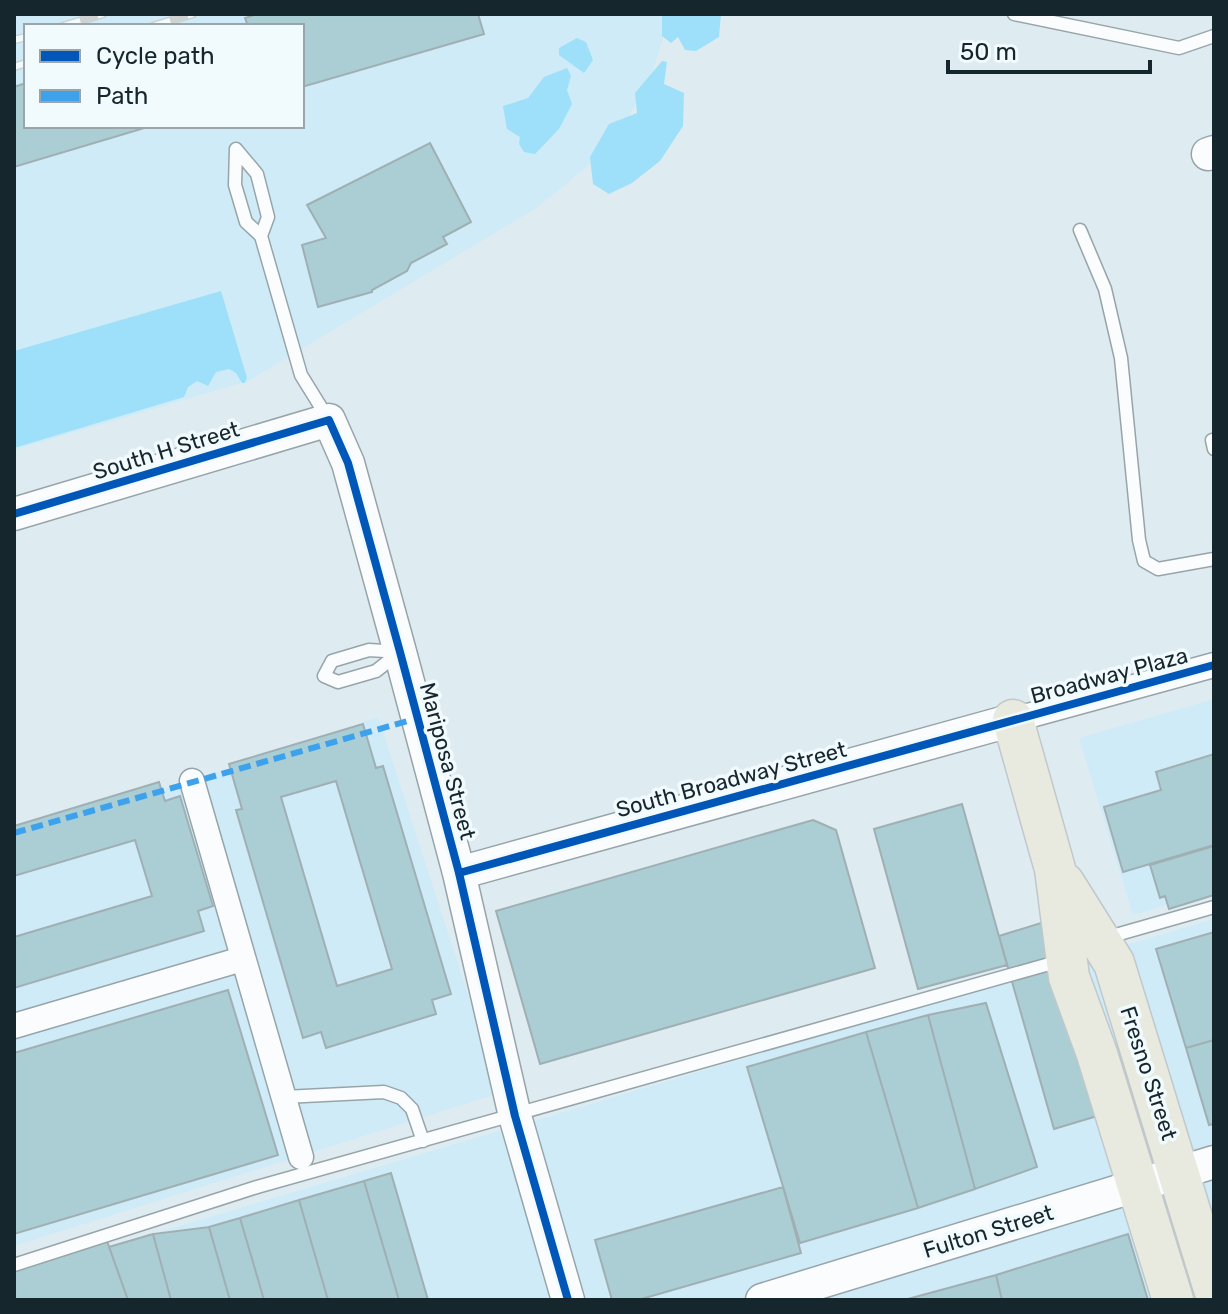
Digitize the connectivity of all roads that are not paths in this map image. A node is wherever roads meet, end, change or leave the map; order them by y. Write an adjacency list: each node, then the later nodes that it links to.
1 (1014, 14): 2 (lane)
2 (1214, 36)
3 (1080, 230): 7 (lane)
4 (261, 236): 4 (lane); 5 (lane)
5 (329, 420): 6 (street, South H Street); 8 (street, Mariposa Street)
6 (14, 514)
7 (1214, 559)
8 (400, 652): 8 (lane); 12 (street, Mariposa Street)
9 (1214, 665): 10 (street, Broadway Plaza)
10 (1013, 720): 12 (street, South Broadway Street); 14 (main road, Fresno Street)
11 (192, 781): 15 (street)
12 (459, 873): 18 (street, Mariposa Street)
13 (1214, 907): 14 (lane)
14 (1083, 950): 18 (lane); 21 (main road, Fresno Street); 22 (main road, Fresno Street)
15 (242, 959): 16 (street); 17 (street)
16 (14, 1026)
17 (284, 1097): 19 (lane); 20 (street)
18 (515, 1116): 19 (lane); 25 (street, Mariposa Street)
19 (423, 1141): 23 (lane)
20 (301, 1157)
21 (1197, 1167): 22 (street, Fulton Street); 24 (main road, Fresno Street)
22 (1139, 1185): 26 (street, Fulton Street); 27 (main road, Fresno Street)
23 (14, 1265)
24 (1214, 1289)
25 (568, 1300)
26 (762, 1300)
27 (1173, 1300)

